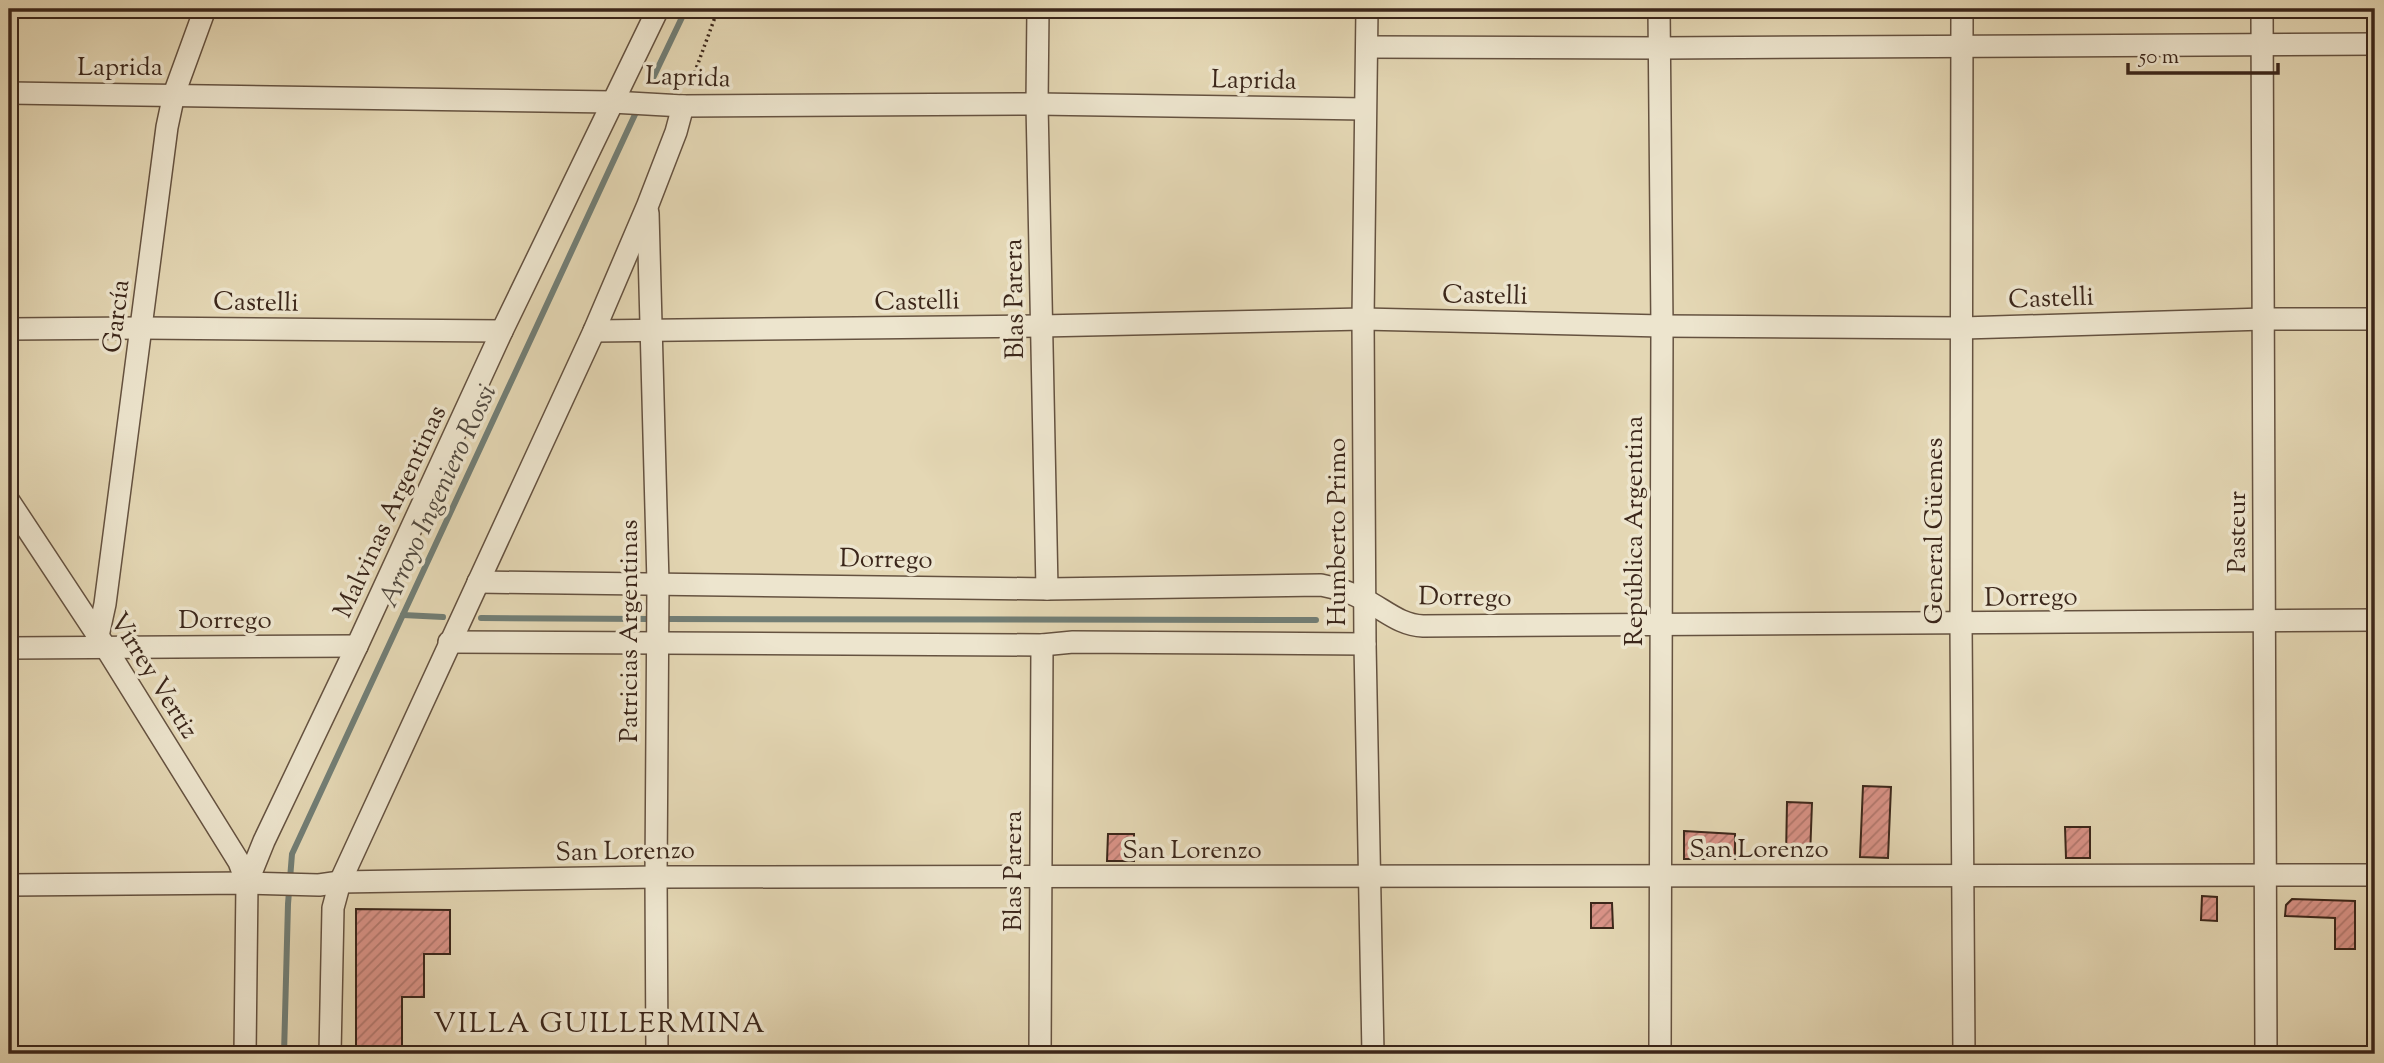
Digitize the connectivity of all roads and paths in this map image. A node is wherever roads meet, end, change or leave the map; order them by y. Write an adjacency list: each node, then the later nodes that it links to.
1 (205, 9): 15 (street, García)
2 (658, 9): 16 (street, Malvinas Argentinas)
3 (718, 9): 18 (path)
4 (1038, 9): 17 (street, Blas Parera)
5 (1367, 9): 12 (street, Humberto Primo)
6 (1660, 9): 13 (street, República Argentina)
7 (1962, 9): 11 (street, General Güemes)
8 (2262, 9): 9 (street, Pasteur)
9 (2262, 43): 10 (street); 11 (street); 22 (street, Pasteur)
10 (2375, 44)
11 (1962, 46): 13 (street); 27 (street, General Güemes)
12 (1367, 47): 13 (street); 19 (street, Humberto Primo)
13 (1660, 48): 25 (street, República Argentina)
14 (9, 93): 15 (street, Laprida)
15 (174, 94): 16 (street, Laprida); 26 (street, García)
16 (623, 102): 18 (street, Laprida); 29 (street, Malvinas Argentinas)
17 (1037, 104): 18 (street, Laprida); 19 (street, Laprida); 24 (street, Blas Parera)
18 (675, 105): 20 (street)
19 (1365, 109): 21 (street, Humberto Primo)
20 (647, 207): 30 (street); 31 (street, Patricias Argentinas)
21 (1363, 319): 24 (street, Castelli); 25 (street, Castelli); 36 (street, Humberto Primo)
22 (2264, 319): 23 (street, Castelli); 27 (street, Castelli); 38 (street, Pasteur)
23 (2375, 319)
24 (1041, 326): 31 (street, Castelli); 35 (street, Blas Parera)
25 (1662, 326): 27 (street, Castelli); 39 (street, República Argentina)
26 (142, 328): 28 (street, Castelli); 29 (street, Castelli); 41 (street, García)
27 (1963, 328): 40 (street, General Güemes)
28 (9, 329)
29 (502, 331): 46 (street, Malvinas Argentinas)
30 (594, 331): 31 (street, Castelli); 33 (street)
31 (653, 331): 34 (street, Patricias Argentinas)
32 (9, 501): 41 (street, Virrey Vertiz)
33 (478, 582): 34 (street, Dorrego); 42 (street)
34 (658, 583): 35 (street, Dorrego); 43 (street, Patricias Argentinas)
35 (1047, 589): 36 (street, Dorrego)
36 (1364, 599): 39 (street, Dorrego); 44 (street, Humberto Primo)
37 (2375, 620): 38 (street, Dorrego)
38 (2264, 621): 40 (street, Dorrego); 49 (street, Pasteur)
39 (1660, 624): 40 (street, Dorrego); 51 (street, República Argentina)
40 (1961, 624): 48 (street, General Güemes)
41 (102, 642): 46 (street, Dorrego); 47 (street, Dorrego); 56 (street, Virrey Vertiz)
42 (449, 642): 43 (street); 55 (street)
43 (657, 644): 45 (street); 52 (street, Patricias Argentinas)
44 (1365, 644): 45 (street); 54 (street, Humberto Primo)
45 (1042, 645): 53 (street, Blas Parera)
46 (357, 646): 56 (street, Malvinas Argentinas)
47 (9, 648)
48 (1964, 875): 49 (street, San Lorenzo); 51 (street, San Lorenzo); 64 (street, General Güemes)
49 (2267, 875): 50 (street, San Lorenzo); 65 (street, Pasteur)
50 (2375, 875)
51 (1660, 876): 54 (street, San Lorenzo); 63 (street, República Argentina)
52 (656, 877): 53 (street, San Lorenzo); 55 (street, San Lorenzo); 60 (street, Patricias Argentinas)
53 (1039, 877): 54 (street, San Lorenzo); 61 (street, Blas Parera)
54 (1370, 877): 62 (street, Humberto Primo)
55 (340, 882): 56 (street, San Lorenzo); 59 (street)
56 (257, 883): 57 (street, San Lorenzo); 58 (street, Malvinas Argentinas)
57 (9, 885)
58 (245, 1054)
59 (330, 1054)
60 (657, 1054)
61 (1040, 1054)
62 (1373, 1054)
63 (1660, 1054)
64 (1964, 1054)
65 (2266, 1054)

